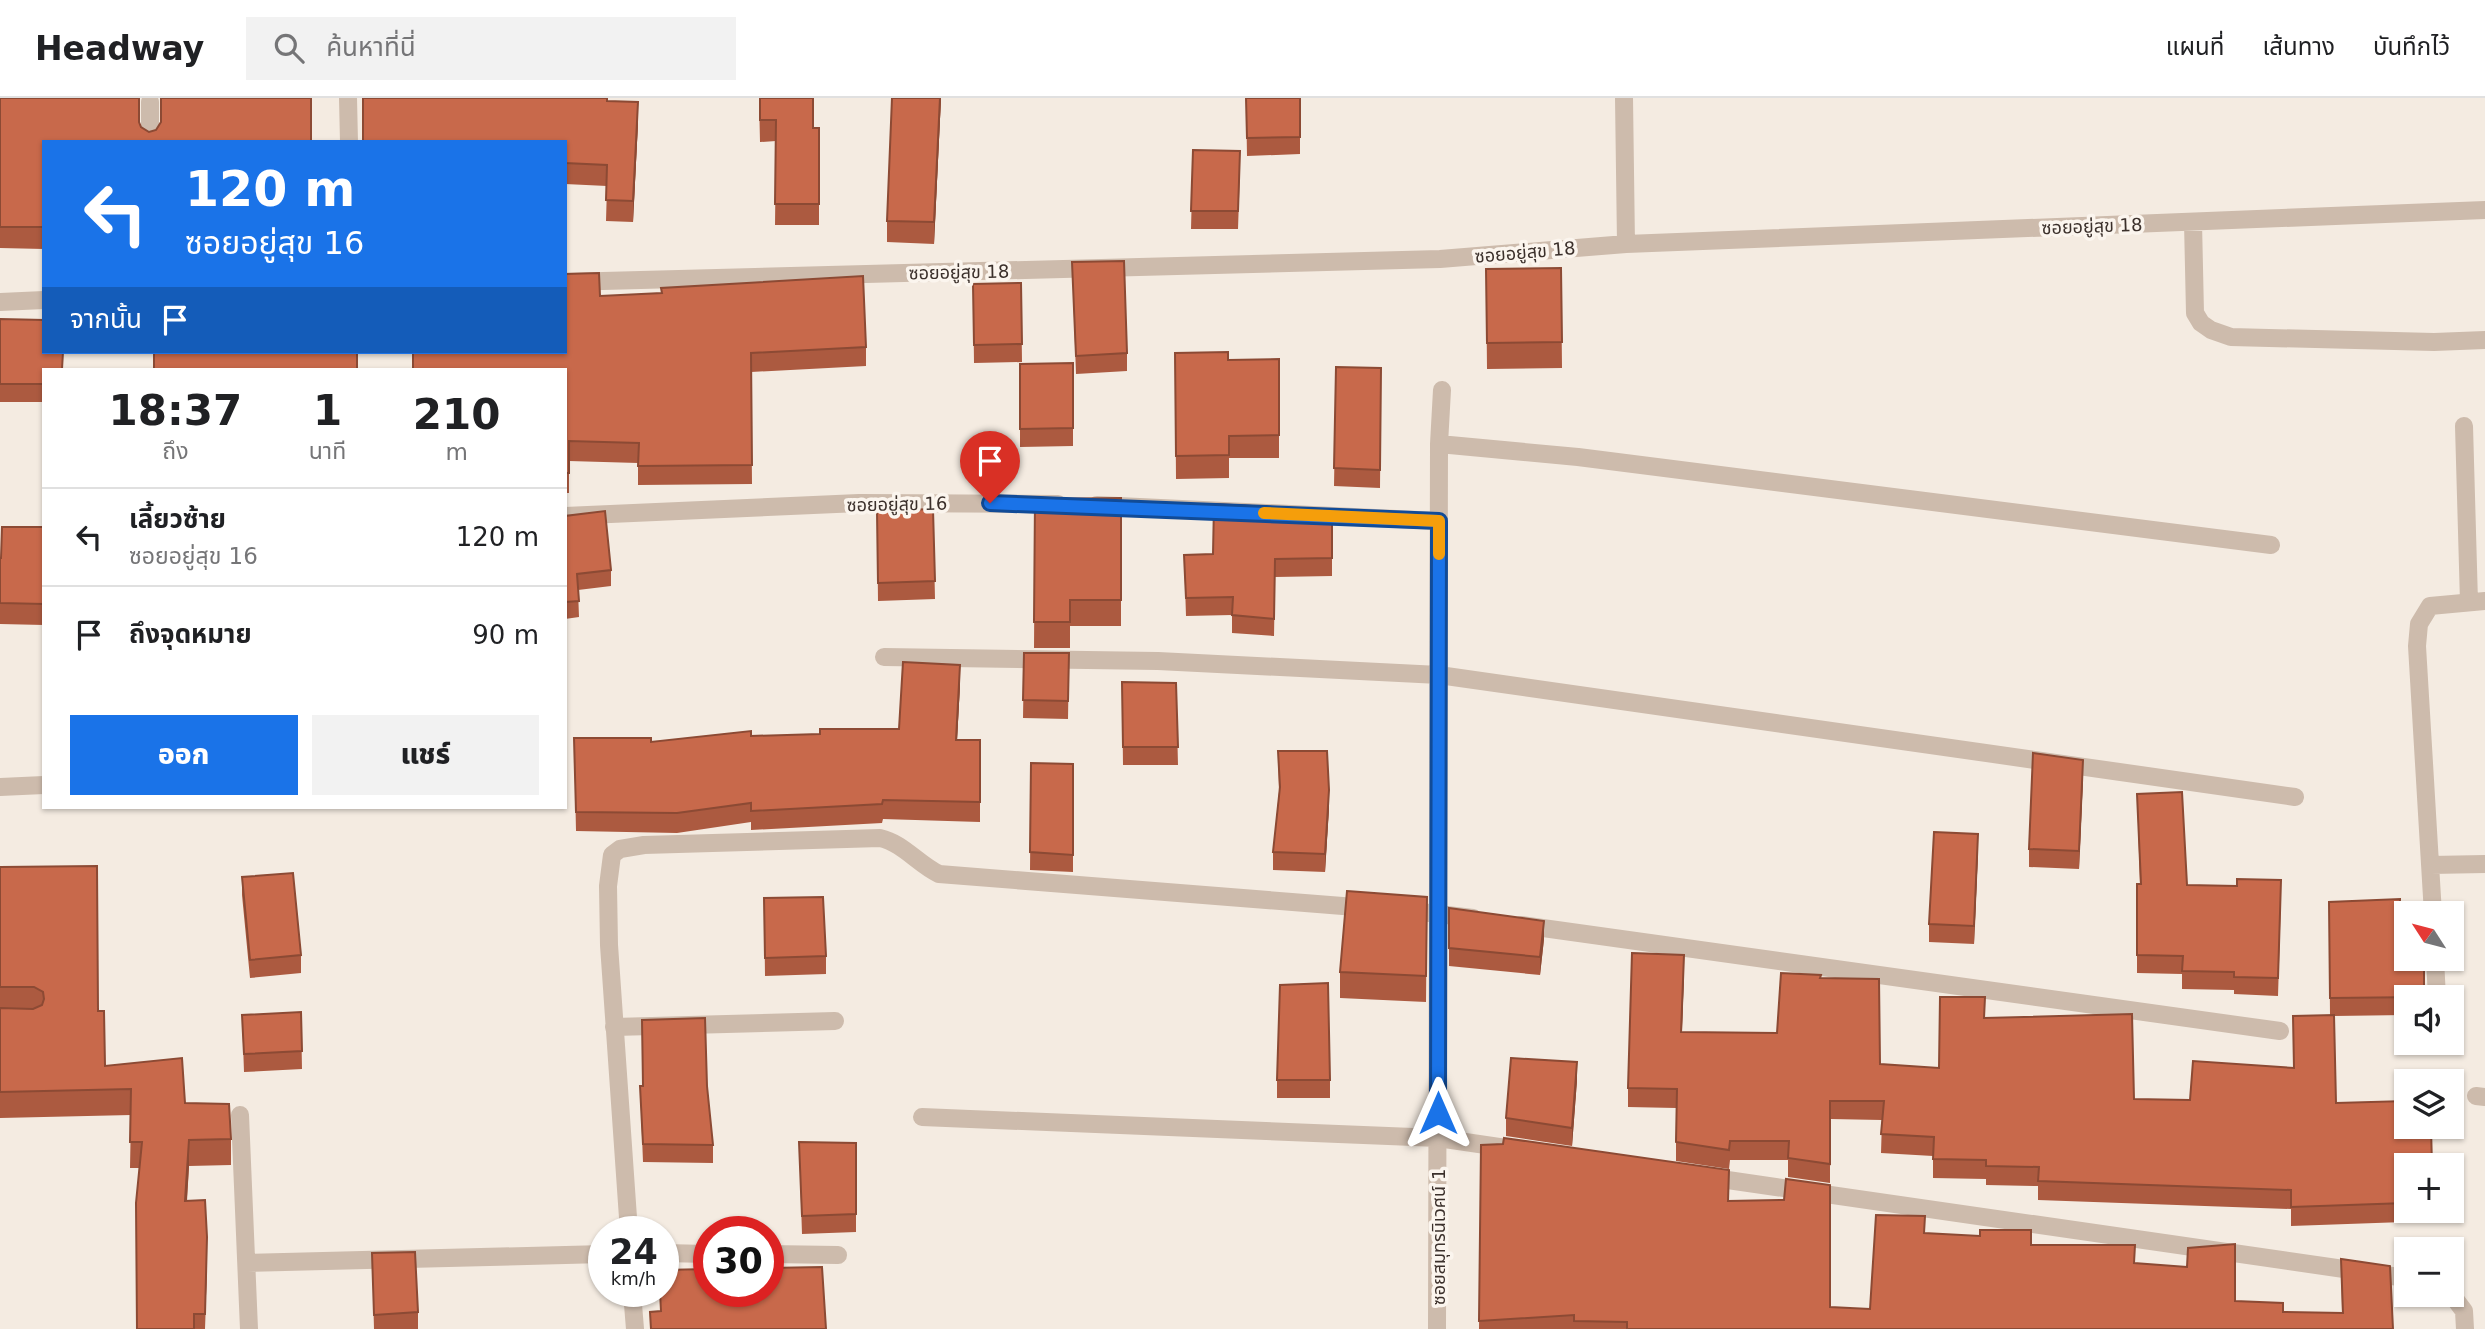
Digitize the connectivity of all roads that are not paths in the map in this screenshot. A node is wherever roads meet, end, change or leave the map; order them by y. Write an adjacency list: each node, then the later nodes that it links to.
1 (348, 98): 5 (street)
2 (1623, 98): 8 (street)
3 (150, 102): 4 (street)
4 (150, 140)
5 (349, 140)
6 (2485, 210): 7 (street, ซอยอยู่สุข 18)
7 (2193, 222): 8 (street, ซอยอยู่สุข 18); 12 (street)
8 (1626, 243): 9 (street, ซอยอยู่สุข 18)
9 (567, 282)
10 (42, 300): 11 (street)
11 (0, 302)
12 (2485, 340)
13 (1442, 390): 15 (street, ซอยสมุทรนิเวศน์ 1)
14 (2464, 426): 19 (street)
15 (1439, 444): 17 (street, ซอยสมุทรนิเวศน์ 1); 18 (street)
16 (567, 516): 17 (street, ซอยอยู่สุข 16)
17 (1439, 521): 21 (street, ซอยสมุทรนิเวศน์ 1)
18 (2271, 545)
19 (2477, 602): 26 (street)
20 (884, 657): 21 (street)
21 (1439, 675): 24 (street); 28 (street, ซอยสมุทรนิเวศน์ 1)
22 (42, 785): 23 (street)
23 (0, 787)
24 (2295, 797)
25 (2485, 864): 26 (street)
26 (2431, 865): 27 (street)
27 (2432, 901)
28 (1438, 913): 30 (street); 31 (street); 34 (street, ซอยสมุทรนิเวศน์ 1)
29 (835, 1021): 30 (street)
30 (614, 1027): 37 (street)
31 (2280, 1031)
32 (240, 1115): 41 (street)
33 (922, 1118): 34 (street)
34 (1438, 1138): 35 (street); 47 (street, ซอยสมุทรนิเวศน์ 1)
35 (1521, 1150)
36 (1687, 1174): 42 (street)
37 (628, 1216)
38 (588, 1254): 41 (street)
39 (784, 1254): 40 (street)
40 (838, 1255)
41 (248, 1264): 45 (street)
42 (2394, 1276)
43 (633, 1307): 46 (street)
44 (2461, 1307): 48 (street)
45 (249, 1329)
46 (635, 1329)
47 (1437, 1329)
48 (2465, 1329)

